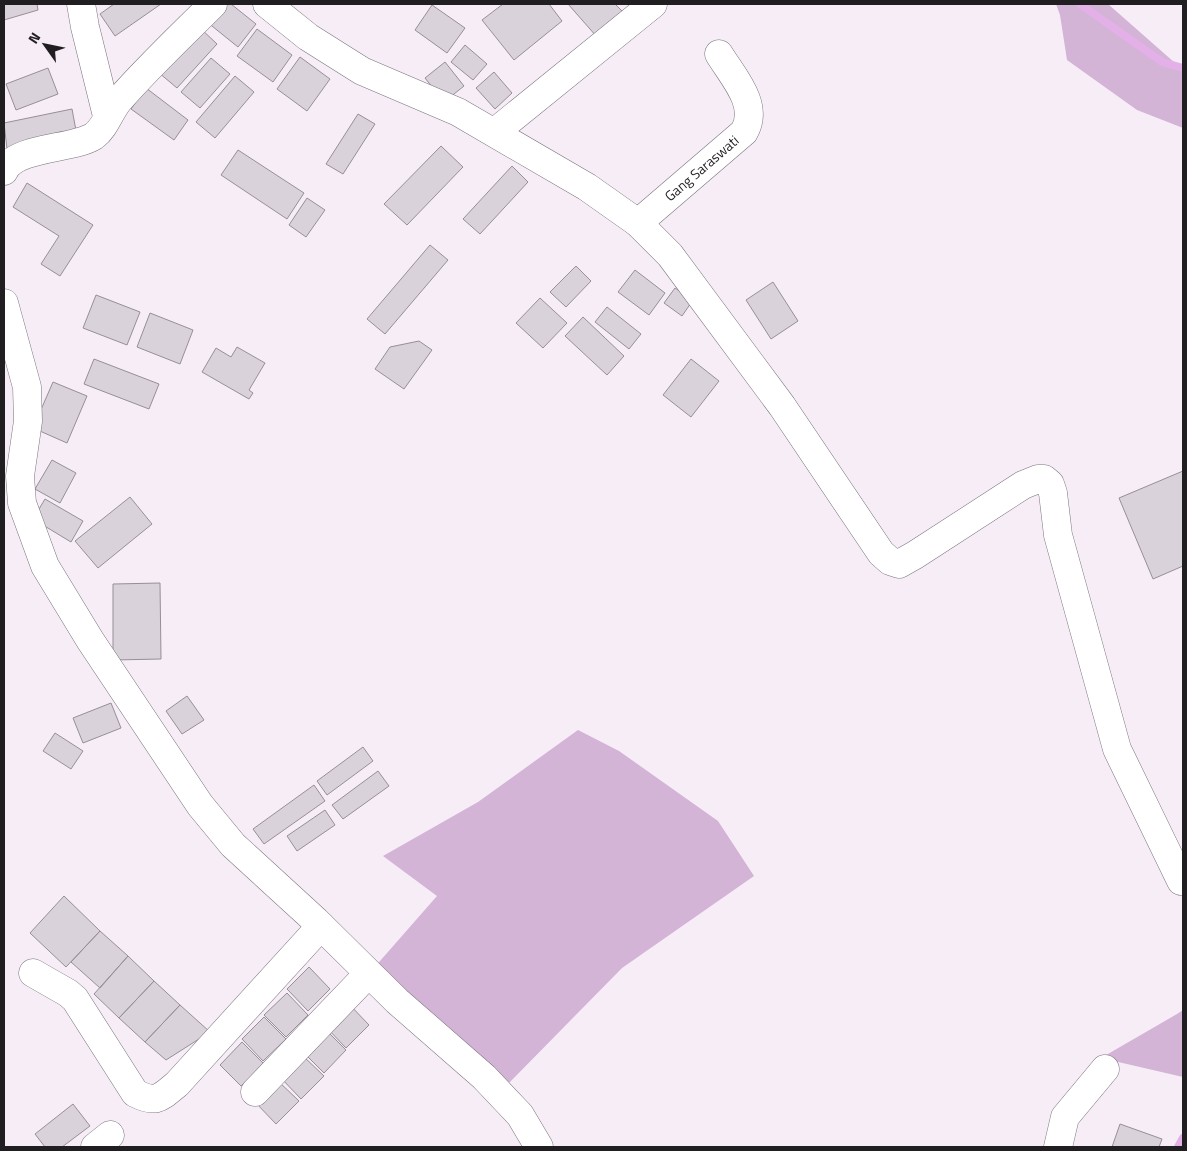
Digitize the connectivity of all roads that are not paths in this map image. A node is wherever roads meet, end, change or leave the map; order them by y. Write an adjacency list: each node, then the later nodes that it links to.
1 (81, 4): 6 (street)
2 (213, 4): 6 (street)
3 (267, 4): 7 (street)
4 (653, 4): 7 (street)
5 (719, 54): 9 (street, Gang Saraswati)
6 (108, 116): 8 (street)
7 (495, 132): 9 (street)
8 (4, 171)
9 (638, 223): 11 (street)
10 (4, 303): 12 (street)
11 (1181, 881)
12 (321, 926): 13 (street); 14 (street)
13 (33, 973)
14 (368, 974): 16 (street); 17 (street)
15 (1105, 1069): 18 (street)
16 (255, 1092)
17 (539, 1147)
18 (1058, 1147)

